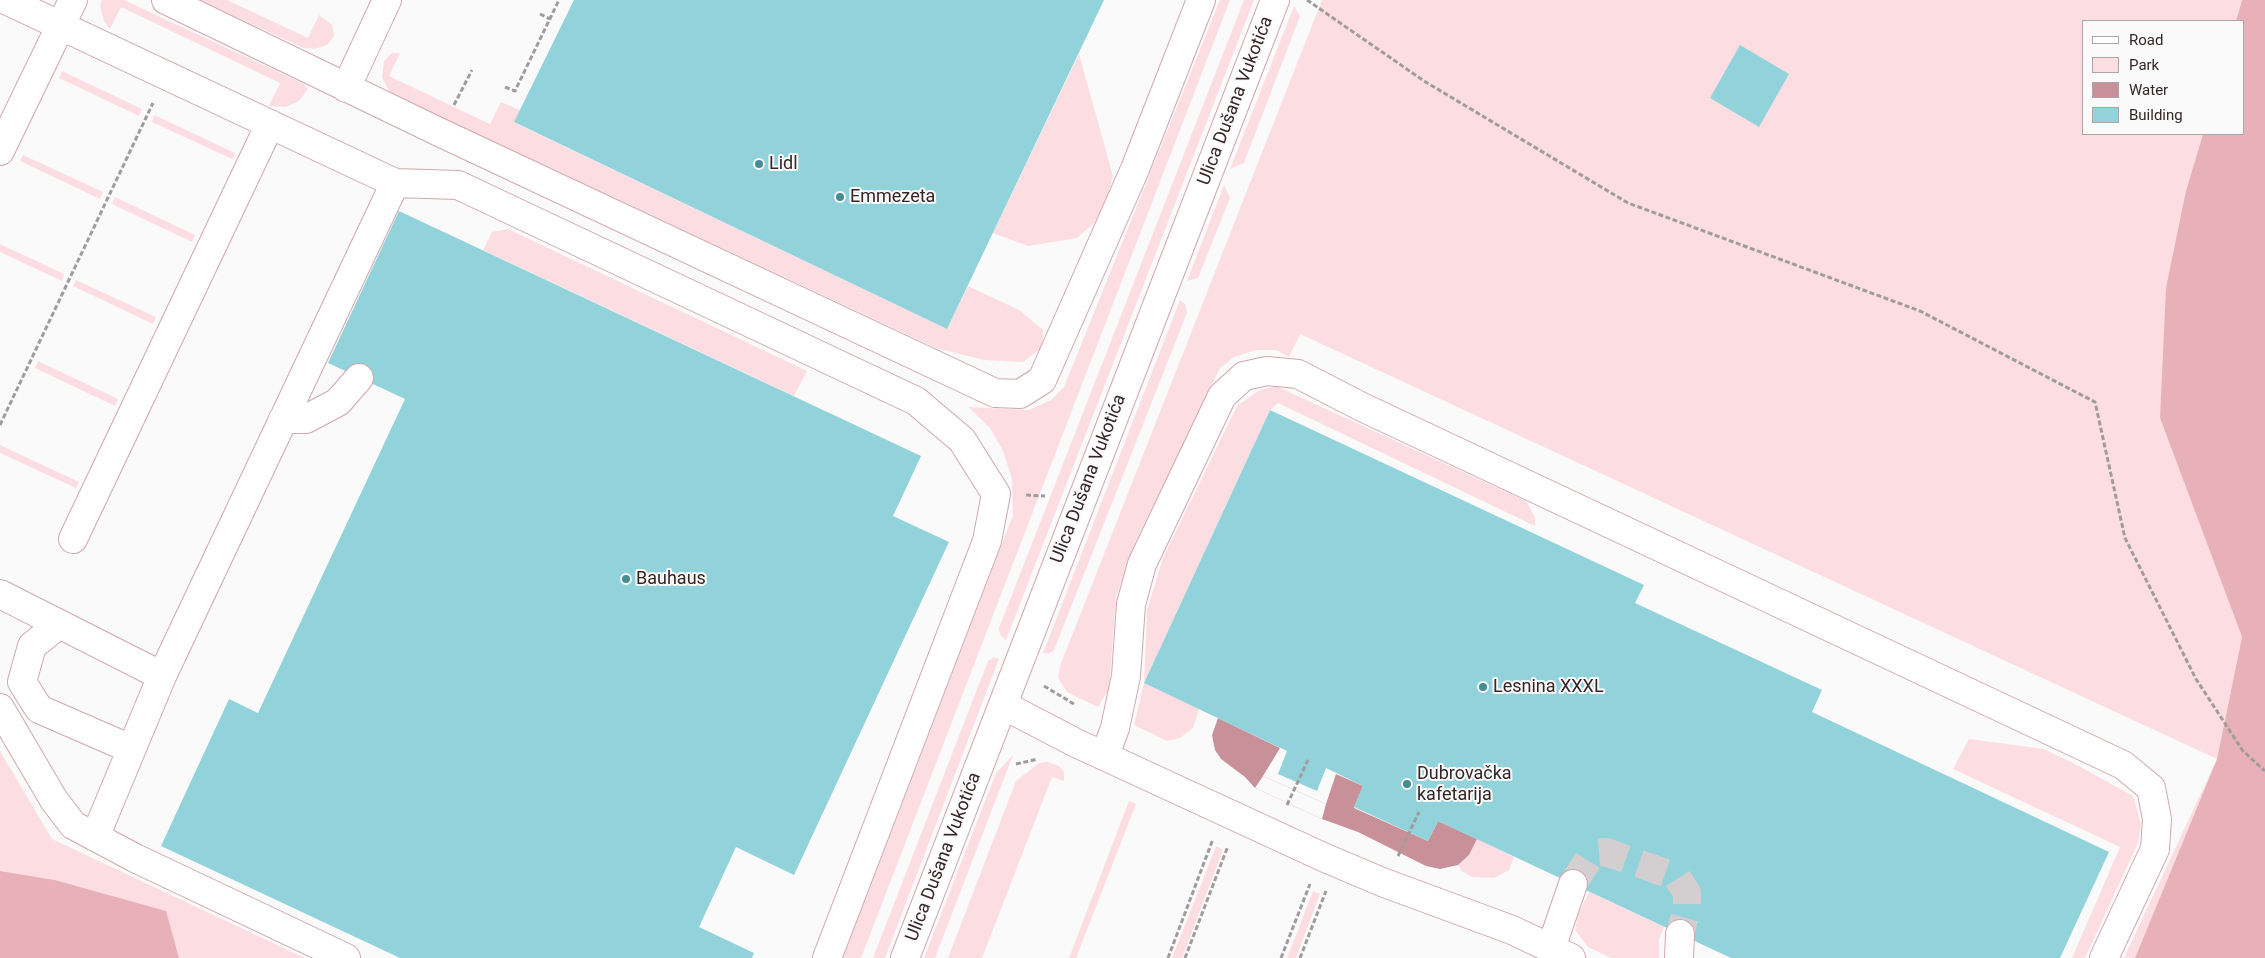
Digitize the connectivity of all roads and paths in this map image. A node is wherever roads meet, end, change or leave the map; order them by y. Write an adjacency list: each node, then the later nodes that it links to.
1 (6, 0): 11 (street)
2 (73, 0): 11 (street)
3 (166, 0): 15 (street)
4 (387, 0): 15 (street)
5 (559, 0): 10 (path)
6 (1201, 0): 15 (street)
7 (1275, 0): 27 (street, Ulica Dušana Vukotića)
8 (1307, 0): 32 (path)
9 (540, 14): 10 (path)
10 (550, 19): 14 (path)
11 (60, 26): 13 (street); 18 (street)
12 (472, 70): 16 (path)
13 (166, 75): 17 (street); 22 (path)
14 (506, 87)
15 (346, 88)
16 (451, 111)
17 (270, 124): 19 (street); 23 (street)
18 (0, 151)
19 (395, 183): 21 (street); 44 (street)
20 (359, 378): 21 (street)
21 (283, 419): 26 (street)
22 (0, 426)
23 (73, 539)
24 (0, 594): 25 (street)
25 (58, 625): 26 (street); 29 (street)
26 (162, 676): 29 (street)
27 (1003, 705): 30 (street); 45 (street, Ulica Dušana Vukotića)
28 (0, 708): 36 (street)
29 (132, 749): 36 (street)
30 (1104, 755): 39 (street); 50 (street)
31 (1308, 760): 33 (path)
32 (2265, 771)
33 (1288, 803)
34 (1419, 812): 38 (path)
35 (1216, 832): 46 (path)
36 (95, 837): 43 (street)
37 (1231, 838): 47 (path)
38 (1398, 854)
39 (1324, 857): 42 (street); 48 (path)
40 (1328, 884): 49 (path)
41 (1573, 884): 42 (street)
42 (1561, 953)
43 (346, 958)
44 (827, 958)
45 (905, 958)
46 (1168, 958)
47 (1185, 958)
48 (1281, 958)
49 (1300, 958)
50 (2104, 958)

